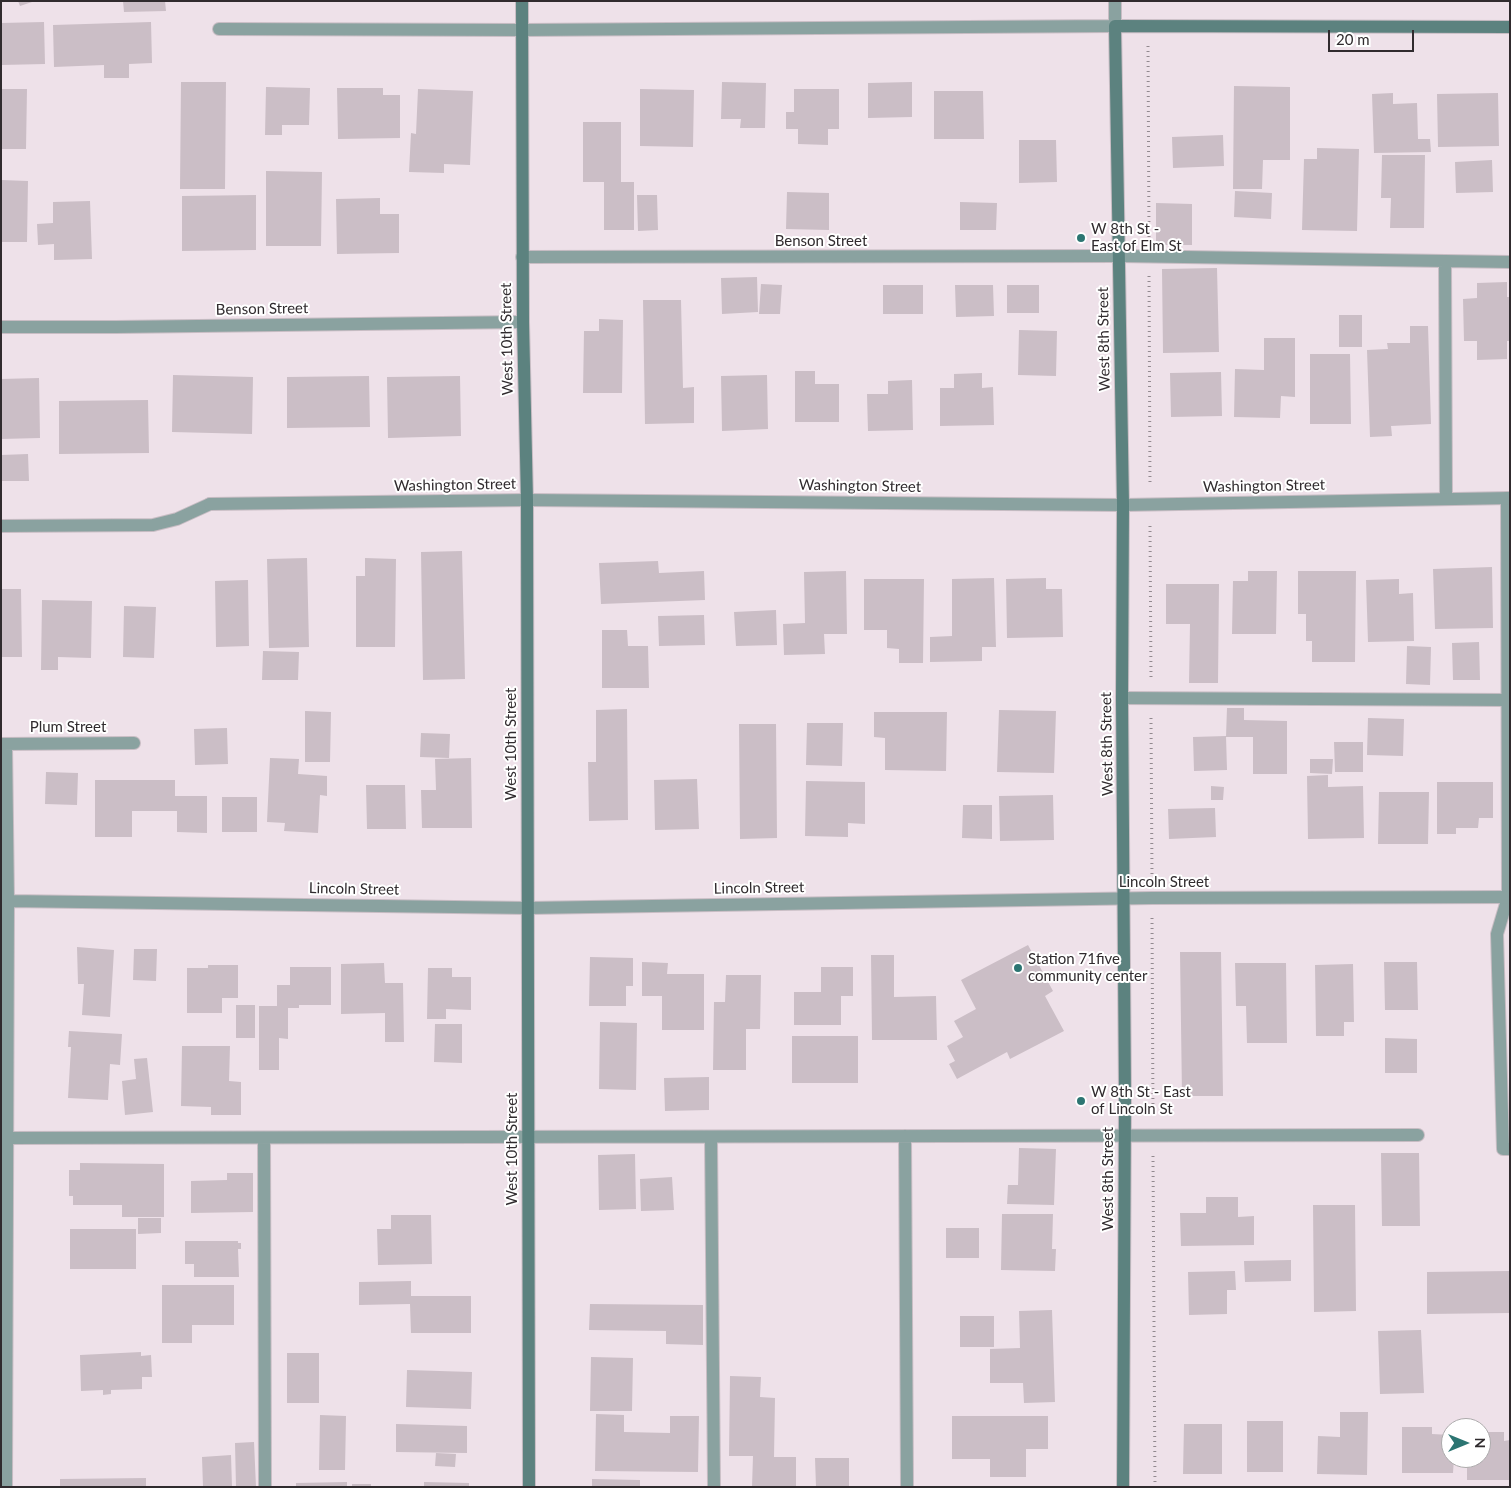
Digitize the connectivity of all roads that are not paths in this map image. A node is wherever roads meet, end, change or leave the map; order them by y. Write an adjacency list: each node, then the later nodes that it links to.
1 (522, 1): 6 (main road, West 10th Street)
2 (1115, 1): 3 (street, West 8th Street)
3 (1115, 26): 4 (main road); 6 (street); 7 (main road, West 8th Street)
4 (1510, 27)
5 (219, 29): 6 (street)
6 (522, 30): 8 (main road, West 10th Street)
7 (1119, 256): 8 (street, Benson Street); 9 (street, Benson Street); 16 (main road, West 8th Street)
8 (522, 258): 11 (main road, West 10th Street)
9 (1445, 261): 10 (street, Benson Street); 14 (street)
10 (1510, 262)
11 (523, 322): 12 (street, Benson Street); 15 (main road, West 10th Street)
12 (1, 327)
13 (1508, 498): 14 (street, Washington Street); 19 (street)
14 (1446, 499): 16 (street, Washington Street)
15 (526, 500): 16 (street, Washington Street); 17 (street, Washington Street); 25 (main road, West 10th Street)
16 (1123, 505): 18 (main road, West 8th Street)
17 (1, 526)
18 (1122, 698): 19 (street); 23 (main road, West 8th Street)
19 (1508, 700): 22 (street)
20 (134, 743): 21 (street, Plum Street)
21 (4, 744): 24 (street)
22 (1509, 897): 23 (street, Lincoln Street); 33 (street)
23 (1125, 898): 25 (street, Lincoln Street); 29 (main road, West 8th Street)
24 (8, 902): 25 (street, Lincoln Street); 31 (street)
25 (528, 908): 30 (main road, West 10th Street)
26 (1418, 1135): 29 (street)
27 (711, 1136): 28 (street); 30 (street); 38 (street)
28 (905, 1136): 29 (street); 39 (street)
29 (1125, 1136): 40 (main road, West 8th Street)
30 (528, 1137): 32 (street); 37 (main road, West 10th Street)
31 (6, 1138): 32 (street); 34 (street)
32 (264, 1138): 36 (street)
33 (1510, 1149)
34 (4, 1197): 35 (street)
35 (6, 1487)
36 (265, 1487)
37 (529, 1487)
38 (714, 1487)
39 (906, 1487)
40 (1123, 1487)

